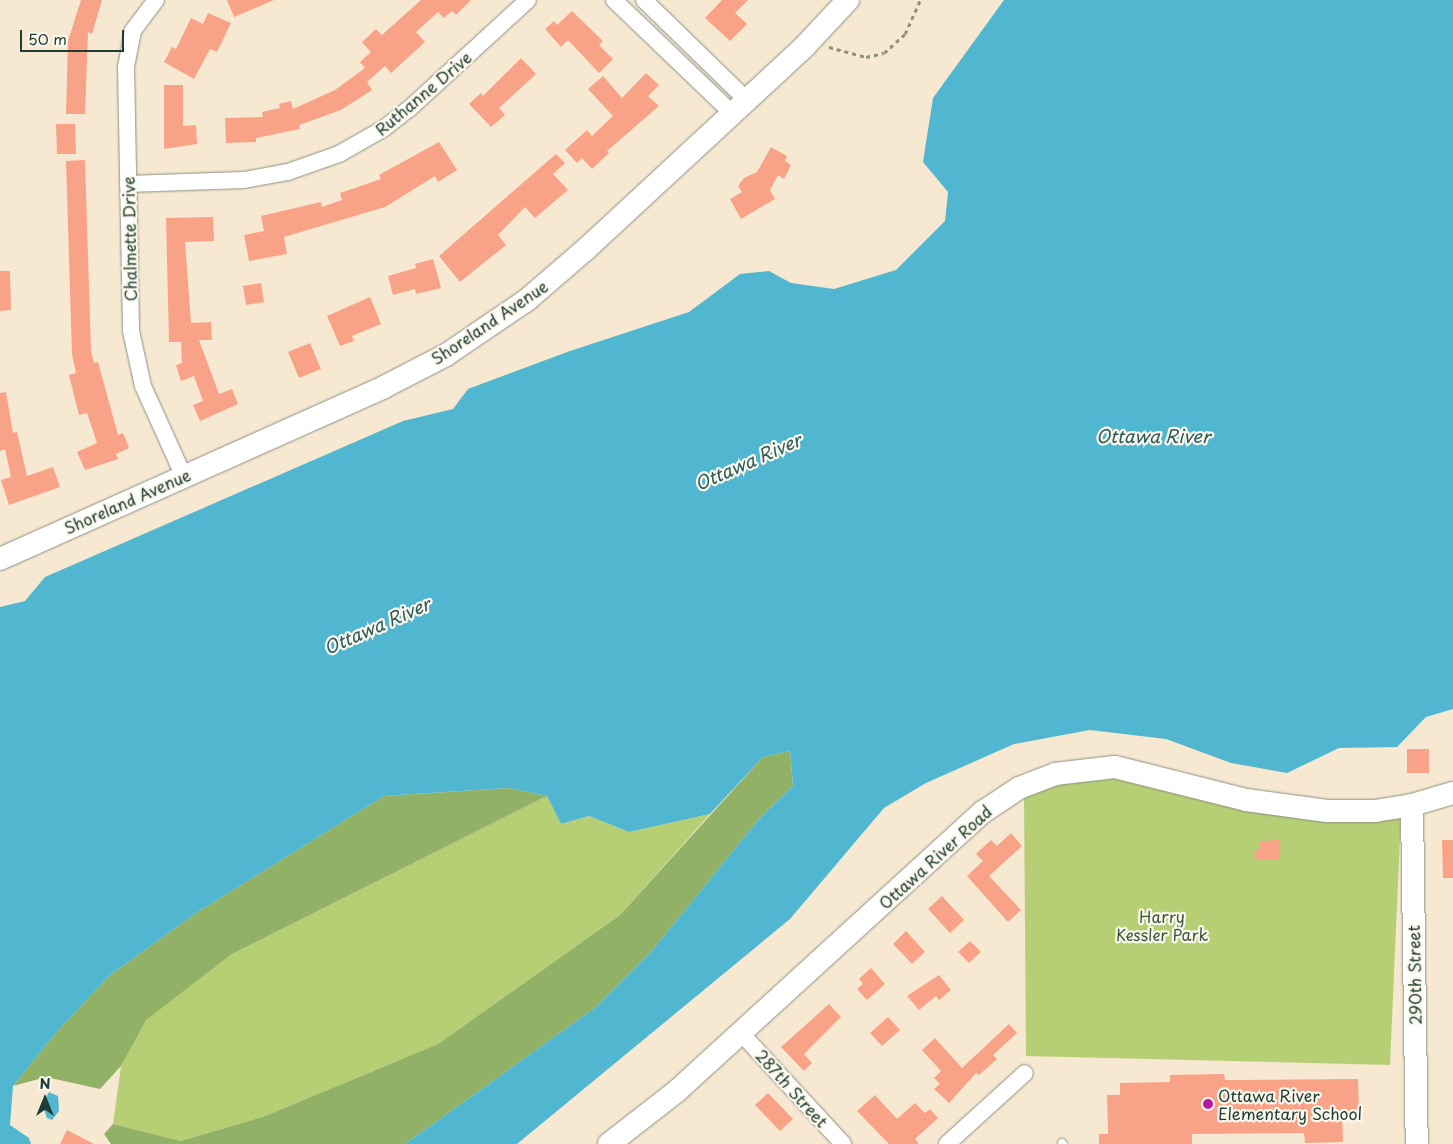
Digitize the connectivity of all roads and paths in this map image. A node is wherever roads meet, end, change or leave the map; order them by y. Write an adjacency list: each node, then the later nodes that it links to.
1 (156, 0): 9 (street, Chalmette Drive)
2 (528, 0): 9 (street, Ruthanne Drive)
3 (614, 0): 8 (street)
4 (644, 0): 8 (street)
5 (848, 0): 7 (street, Shoreland Avenue)
6 (920, 0): 7 (path)
7 (813, 38): 8 (street, Shoreland Avenue)
8 (740, 107): 10 (street, Shoreland Avenue)
9 (128, 184): 10 (street, Chalmette Drive)
10 (184, 476): 11 (street, Shoreland Avenue)
11 (0, 559)
12 (1453, 793): 13 (street, Ottawa River Road)
13 (1412, 805): 14 (street, Ottawa River Road); 19 (street, 290th Street)
14 (741, 1033): 16 (street, Ottawa River Road); 17 (street, 287th Street)
15 (1025, 1073): 18 (street)
16 (609, 1144)
17 (843, 1144)
18 (947, 1144)
19 (1417, 1144)

